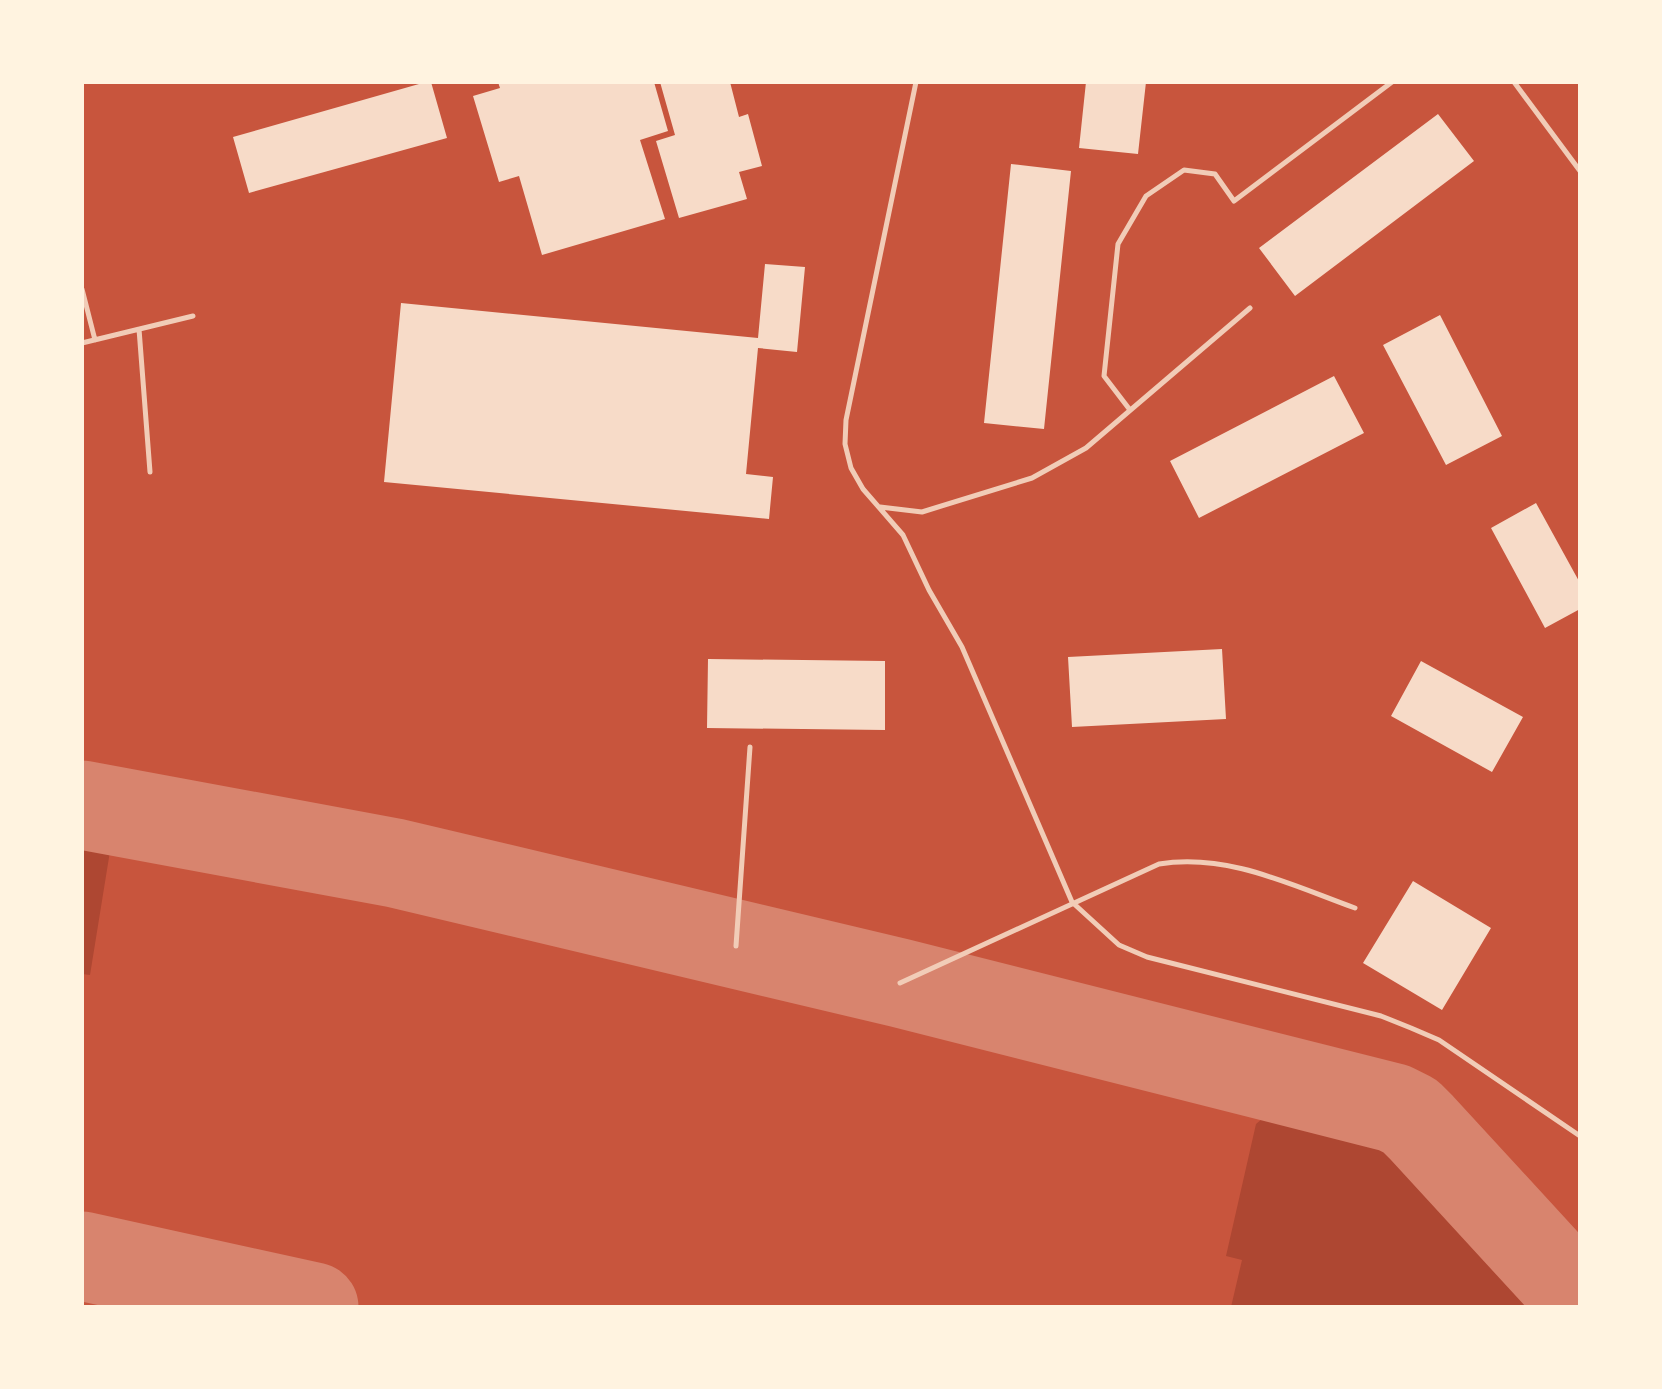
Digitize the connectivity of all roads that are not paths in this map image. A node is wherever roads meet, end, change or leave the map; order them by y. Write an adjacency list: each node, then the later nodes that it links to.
1 (916, 82): 13 (lane)
2 (1392, 82): 11 (lane)
3 (1514, 82): 4 (lane)
4 (1580, 171)
5 (82, 289): 9 (lane)
6 (1250, 307): 11 (lane)
7 (192, 316): 8 (lane)
8 (139, 329): 9 (lane); 12 (lane)
9 (95, 340): 10 (lane)
10 (82, 343)
11 (1130, 410): 13 (lane)
12 (150, 472)
13 (880, 507): 15 (lane)
14 (750, 747): 17 (lane)
15 (1072, 902): 16 (lane); 18 (lane); 19 (lane)
16 (1355, 908)
17 (736, 946)
18 (901, 983)
19 (1580, 1136)

